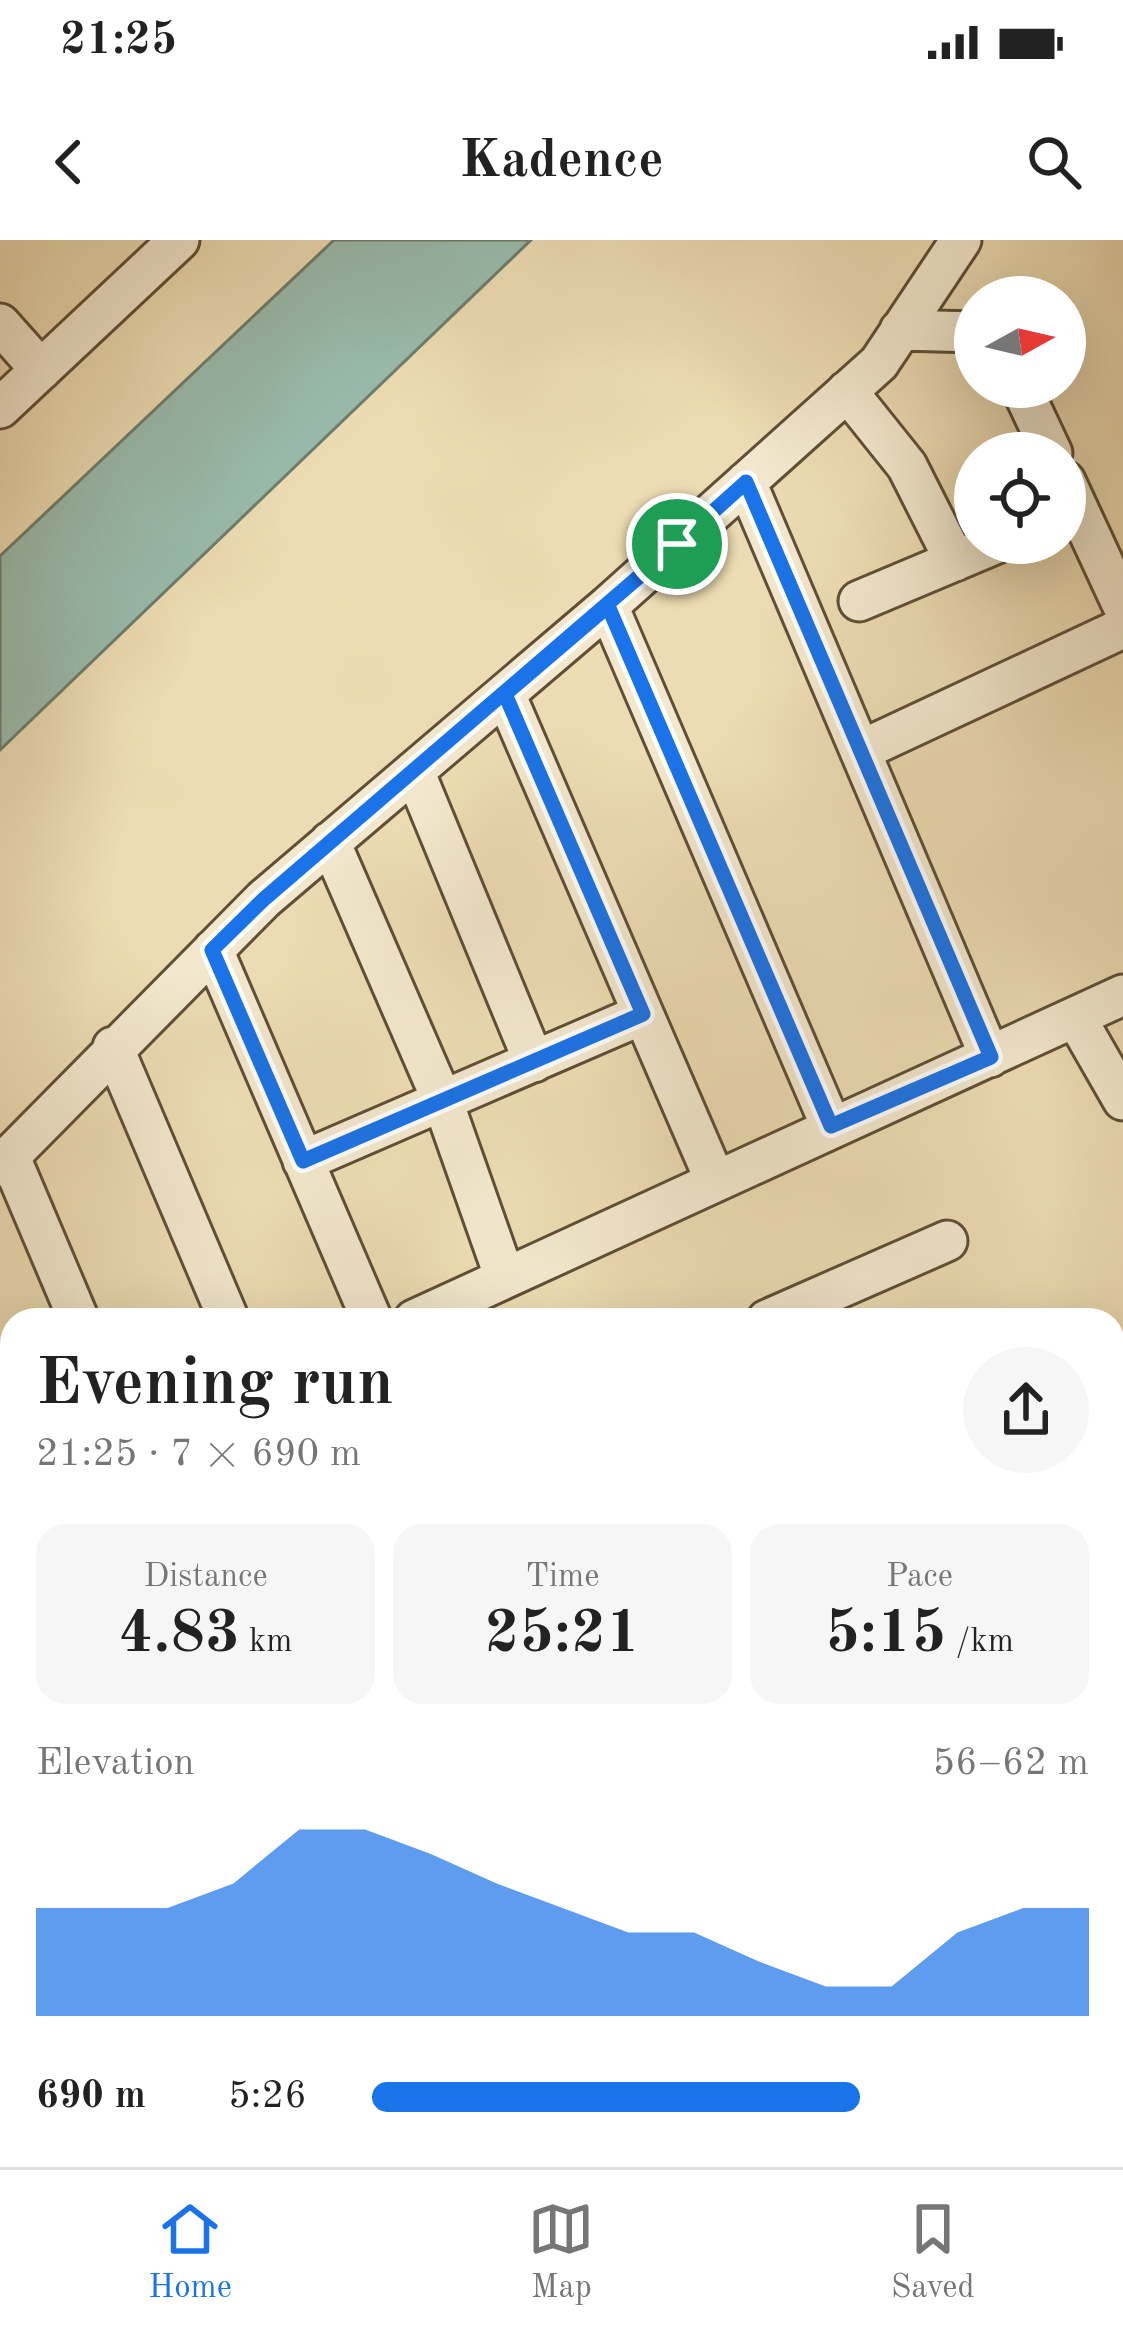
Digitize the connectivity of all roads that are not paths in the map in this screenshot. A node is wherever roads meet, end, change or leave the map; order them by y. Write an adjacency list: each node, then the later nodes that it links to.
1 (179, 240): 6 (street)
2 (961, 240): 4 (street)
3 (0, 324): 6 (street)
4 (900, 330): 5 (street); 7 (street)
5 (954, 331)
6 (41, 370): 8 (street)
7 (847, 391): 9 (street); 11 (street)
8 (0, 408)
9 (746, 482): 14 (street); 18 (street)
10 (1086, 534): 15 (street)
11 (954, 559)
12 (954, 561): 13 (street)
13 (859, 601)
14 (608, 606): 17 (street); 30 (street)
15 (1123, 606)
16 (1123, 628): 18 (street)
17 (505, 694): 19 (street); 23 (street)
18 (860, 751): 26 (street)
19 (414, 771): 20 (street); 27 (street)
20 (330, 842): 21 (street); 29 (street)
21 (212, 950): 25 (street); 32 (street)
22 (1123, 995): 24 (street)
23 (643, 1014): 27 (street); 33 (street)
24 (1076, 1018): 26 (street); 28 (street)
25 (113, 1047): 31 (street); 37 (street)
26 (991, 1057): 30 (street)
27 (534, 1062): 29 (street)
28 (1123, 1100)
29 (443, 1102): 32 (street); 35 (street)
30 (831, 1126): 33 (street)
31 (5, 1161): 36 (street)
32 (303, 1161): 38 (street)
33 (715, 1180): 35 (street)
34 (947, 1241): 40 (street)
35 (505, 1278): 39 (street)
36 (73, 1308)
37 (224, 1308)
38 (367, 1308)
39 (440, 1308)
40 (796, 1308)

